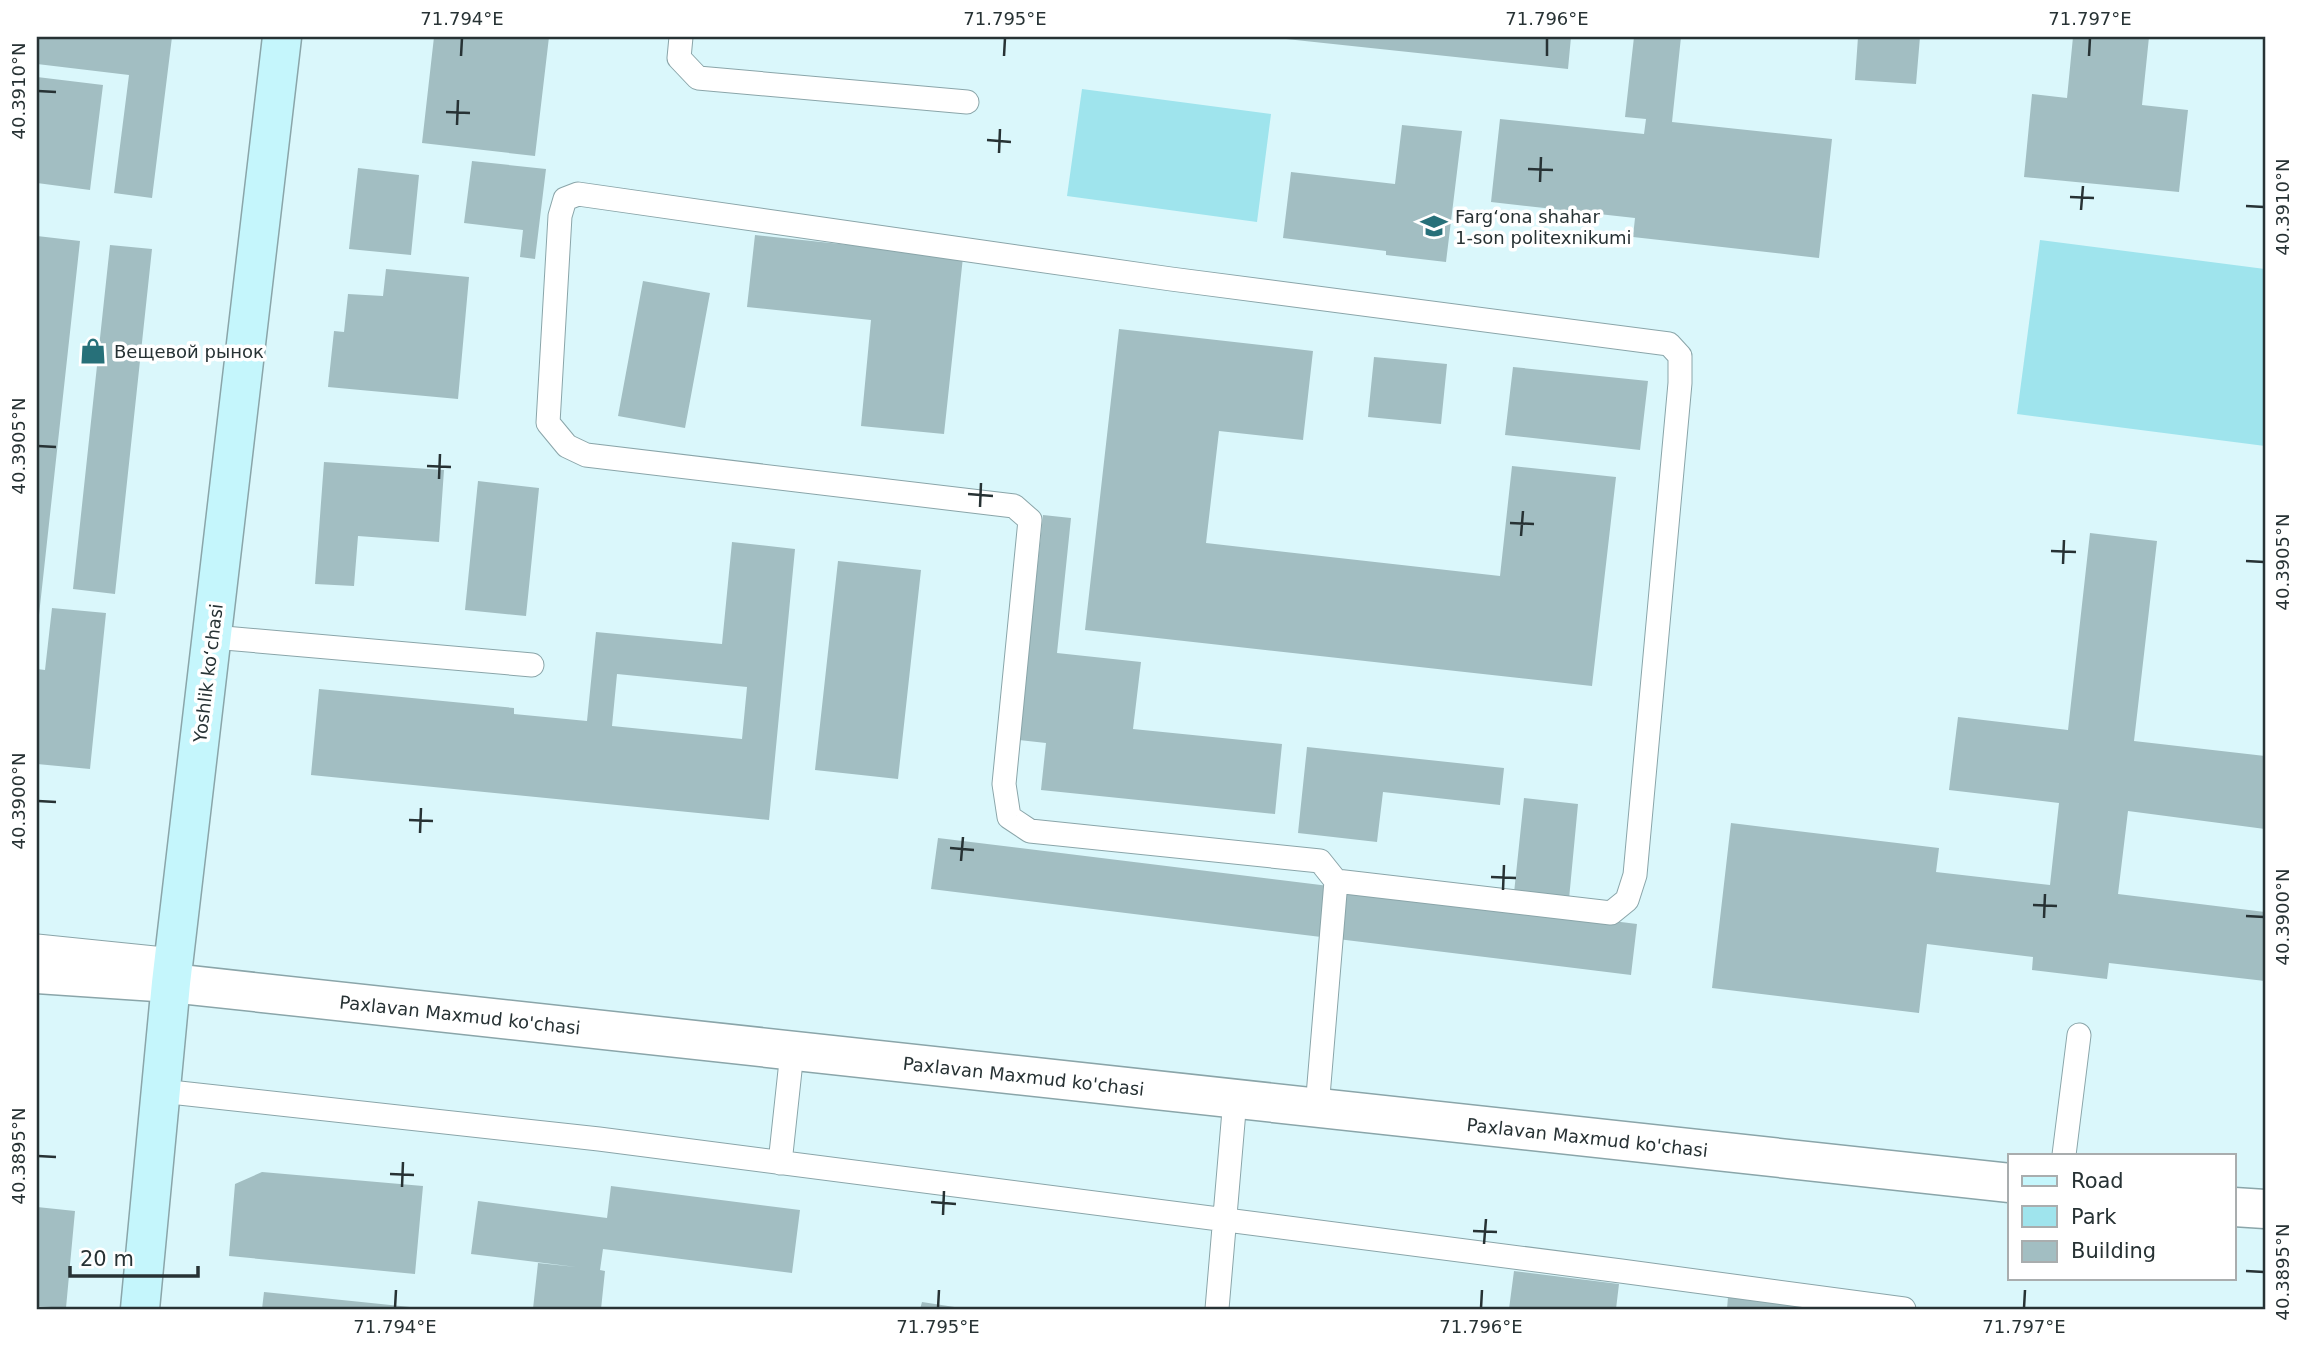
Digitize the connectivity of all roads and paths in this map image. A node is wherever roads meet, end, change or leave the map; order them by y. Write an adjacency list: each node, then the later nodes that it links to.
1 (282, 37): 4 (street, Yoshlik koʻchasi)
2 (681, 37): 3 (lane)
3 (967, 102)
4 (213, 636): 5 (lane); 8 (street, Yoshlik koʻchasi)
5 (532, 665)
6 (1336, 881): 6 (lane); 14 (lane)
7 (37, 946): 8 (lane)
8 (173, 971): 9 (street, Paxlavan Maxmud ko'chasi); 11 (street, Paxlavan Maxmud ko'chasi); 12 (street, Yoshlik koʻchasi)
9 (37, 974)
10 (2079, 1035): 15 (lane)
11 (792, 1052): 13 (street, Paxlavan Maxmud ko'chasi); 16 (lane)
12 (161, 1091): 16 (lane); 21 (street, Yoshlik koʻchasi)
13 (1235, 1099): 14 (street, Paxlavan Maxmud ko'chasi); 20 (lane)
14 (1317, 1108): 17 (street, Paxlavan Maxmud ko'chasi)
15 (2064, 1154)
16 (780, 1163): 20 (lane)
17 (2008, 1183)
18 (2236, 1207): 19 (street)
19 (2265, 1209)
20 (1224, 1221): 22 (lane); 23 (lane)
21 (140, 1309)
22 (1217, 1309)
23 (1904, 1309)

